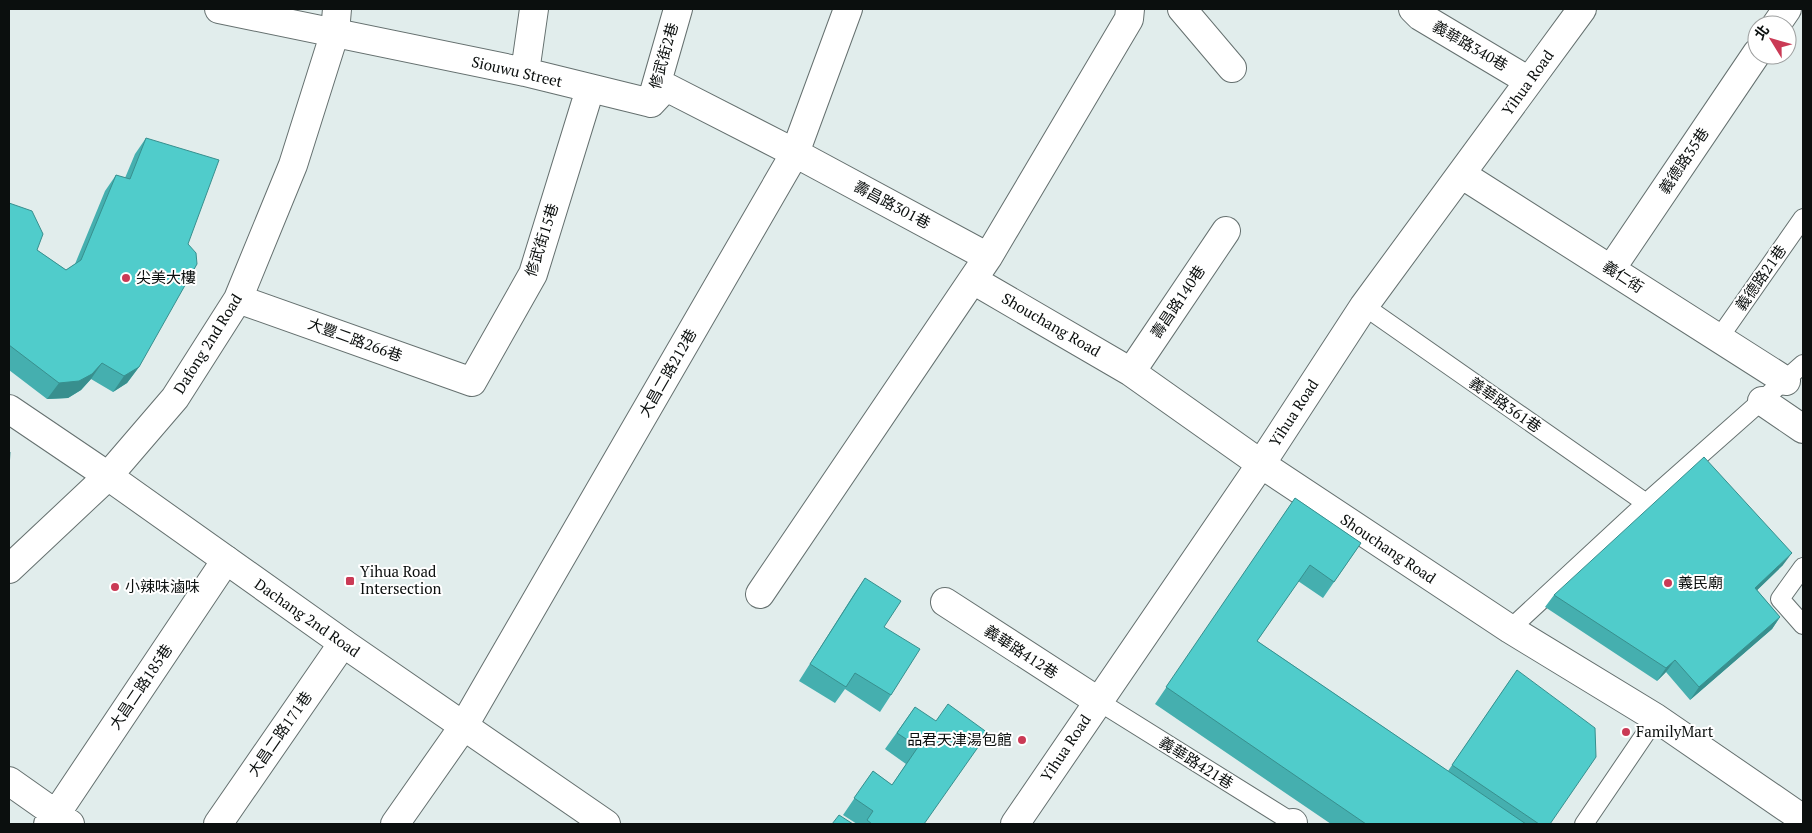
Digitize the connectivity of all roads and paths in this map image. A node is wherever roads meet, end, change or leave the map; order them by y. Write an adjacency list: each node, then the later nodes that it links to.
1 (219, 9): 9 (street, Siouwu Street)
2 (534, 9): 12 (street)
3 (678, 9): 15 (street, 修武街2巷)
4 (848, 9): 16 (street, 大昌二路212巷)
5 (1130, 9): 20 (street)
6 (1182, 9): 11 (street)
7 (1413, 9): 13 (street, 義華路340巷)
8 (1582, 9): 13 (street, Yihua Road)
9 (336, 20): 12 (street, Siouwu Street); 23 (street, Dafong 2nd Road)
10 (1749, 65): 21 (street, 義德路35巷)
11 (1232, 68)
12 (524, 72): 14 (street, Siouwu Street)
13 (1529, 81): 17 (street, Yihua Road)
14 (590, 89): 15 (street, Siouwu Street); 28 (street, 修武街15巷)
15 (650, 103): 16 (street)
16 (795, 153): 20 (street, 壽昌路301巷); 45 (street, 大昌二路212巷)
17 (1461, 174): 21 (street, 義仁街); 24 (street, Yihua Road)
18 (1803, 218): 25 (lane, 義德路21巷)
19 (1226, 232): 26 (street, 壽昌路140巷)
20 (988, 256): 22 (street)
21 (1611, 269): 25 (street, 義仁街)
22 (973, 280): 26 (street, Shouchang Road); 38 (street)
23 (238, 299): 28 (street, 大豐二路266巷); 33 (street, Dafong 2nd Road)
24 (1364, 306): 32 (street, Yihua Road); 34 (lane, 義華路361巷)
25 (1719, 338): 27 (street, 義仁街)
26 (1131, 372): 32 (street, Shouchang Road)
27 (1794, 372): 29 (lane)
28 (472, 382)
29 (1762, 401): 31 (street); 34 (lane)
30 (9, 409): 33 (street, Dachang 2nd Road)
31 (1803, 429)
32 (1261, 464): 41 (street, Shouchang Road); 43 (street, Yihua Road)
33 (108, 476): 35 (street, Dachang 2nd Road); 37 (street, Dafong 2nd Road)
34 (1646, 503): 41 (lane)
35 (226, 560): 42 (street, Dachang 2nd Road); 48 (street, 大昌二路185巷)
36 (1803, 567): 40 (lane)
37 (9, 569)
38 (760, 594)
39 (945, 602): 43 (street, 義華路412巷)
40 (1803, 625)
41 (1510, 629): 44 (street, Shouchang Road)
42 (343, 643): 45 (street, Dachang 2nd Road); 49 (street, 大昌二路171巷)
43 (1098, 701): 52 (street, Yihua Road); 53 (lane, 義華路421巷)
44 (1656, 718): 47 (street, Shouchang Road); 54 (lane)
45 (463, 727): 50 (street, 大昌二路212巷); 51 (street, Dachang 2nd Road)
46 (9, 781): 48 (street)
47 (1803, 818)
48 (58, 821)
49 (218, 824)
50 (395, 824)
51 (606, 824)
52 (1015, 824)
53 (1293, 824)
54 (1584, 824)

